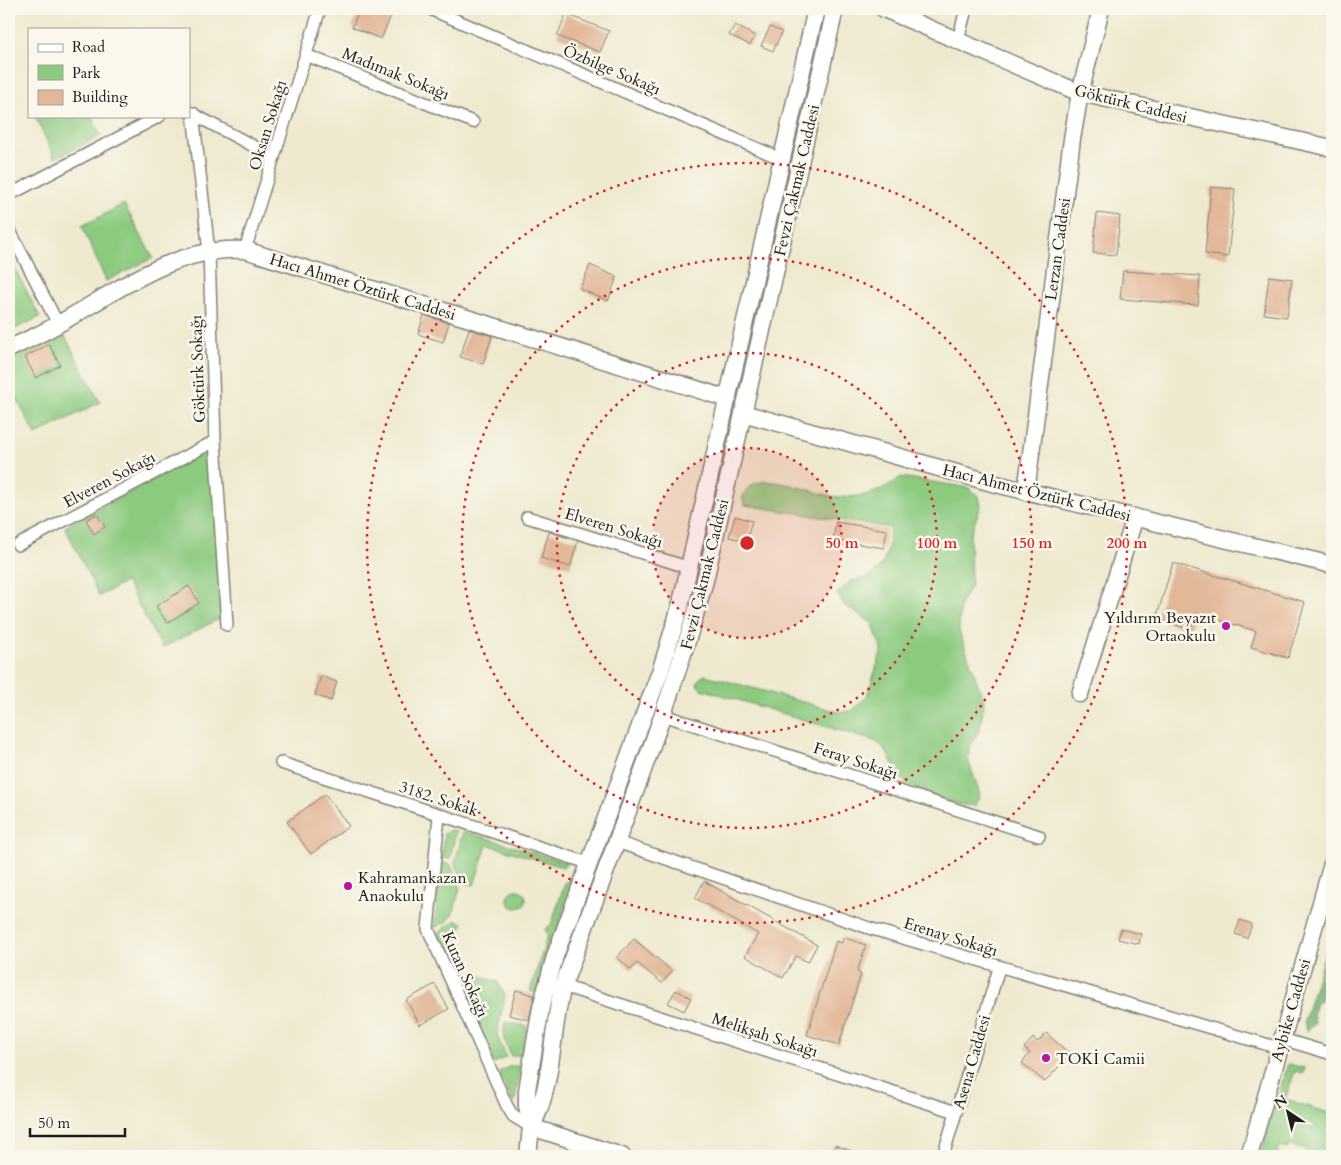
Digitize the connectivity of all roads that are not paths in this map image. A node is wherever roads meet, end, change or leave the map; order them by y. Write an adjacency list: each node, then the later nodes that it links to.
1 (320, 9): 9 (street, Oksan Sokağı)
2 (430, 9): 16 (street, Özbilge Sokağı)
3 (816, 9): 16 (street, Fevzi Çakmak Caddesi)
4 (835, 9): 24 (street, Fevzi Çakmak Caddesi)
5 (884, 9): 8 (street, Göktürk Caddesi)
6 (966, 9): 8 (street)
7 (1101, 9): 10 (street, Lerzan Caddesi)
8 (958, 40): 10 (street, Göktürk Caddesi)
9 (306, 55): 13 (street, Madımak Sokağı); 15 (street, Oksan Sokağı)
10 (1080, 93): 14 (street, Göktürk Caddesi); 26 (street, Lerzan Caddesi)
11 (191, 112): 15 (street); 20 (street, Göktürk Sokağı)
12 (156, 118): 17 (street)
13 (474, 122)
14 (1332, 148)
15 (274, 157): 19 (street, Oksan Sokağı)
16 (782, 159): 23 (street, Fevzi Çakmak Caddesi)
17 (9, 195)
18 (9, 229): 21 (street)
19 (246, 250): 20 (street, Hacı Ahmet Öztürk Caddesi); 23 (street, Hacı Ahmet Öztürk Caddesi)
20 (209, 252): 21 (street, Hacı Ahmet Öztürk Caddesi); 25 (street, Göktürk Sokağı)
21 (58, 324): 22 (street, Hacı Ahmet Öztürk Caddesi)
22 (9, 349)
23 (728, 399): 31 (street, Fevzi Çakmak Caddesi)
24 (743, 413): 26 (street, Hacı Ahmet Öztürk Caddesi); 34 (street, Fevzi Çakmak Caddesi)
25 (215, 441): 29 (street, Elveren Sokağı); 32 (street, Göktürk Sokağı)
26 (1026, 492): 28 (street, Hacı Ahmet Öztürk Caddesi)
27 (528, 517): 31 (street, Elveren Sokağı)
28 (1134, 517): 30 (street, Hacı Ahmet Öztürk Caddesi); 33 (street)
29 (18, 545)
30 (1332, 565)
31 (690, 568): 39 (street, Fevzi Çakmak Caddesi)
32 (228, 625)
33 (1080, 694)
34 (663, 715): 37 (street, Feray Sokağı); 38 (street, Fevzi Çakmak Caddesi)
35 (281, 763): 36 (street, 3182. Sokak)
36 (439, 816): 39 (street, 3182. Sokak); 46 (street, Kutan Sokağı)
37 (1038, 836)
38 (617, 842): 41 (street, Erenay Sokağı); 42 (street, Fevzi Çakmak Caddesi)
39 (588, 863): 46 (street, Fevzi Çakmak Caddesi)
40 (1332, 864): 43 (street, Aybike Caddesi)
41 (999, 968): 43 (street, Erenay Sokağı); 45 (street, Asena Caddesi)
42 (563, 986): 45 (street, Melikşah Sokağı); 46 (street, Fevzi Çakmak Caddesi)
43 (1281, 1043): 44 (street, Erenay Sokağı); 50 (street, Aybike Caddesi)
44 (1332, 1054)
45 (956, 1112): 49 (street, Asena Caddesi)
46 (532, 1127): 47 (street, Fevzi Çakmak Caddesi); 48 (street)
47 (528, 1156)
48 (622, 1156)
49 (943, 1156)
50 (1250, 1156)

